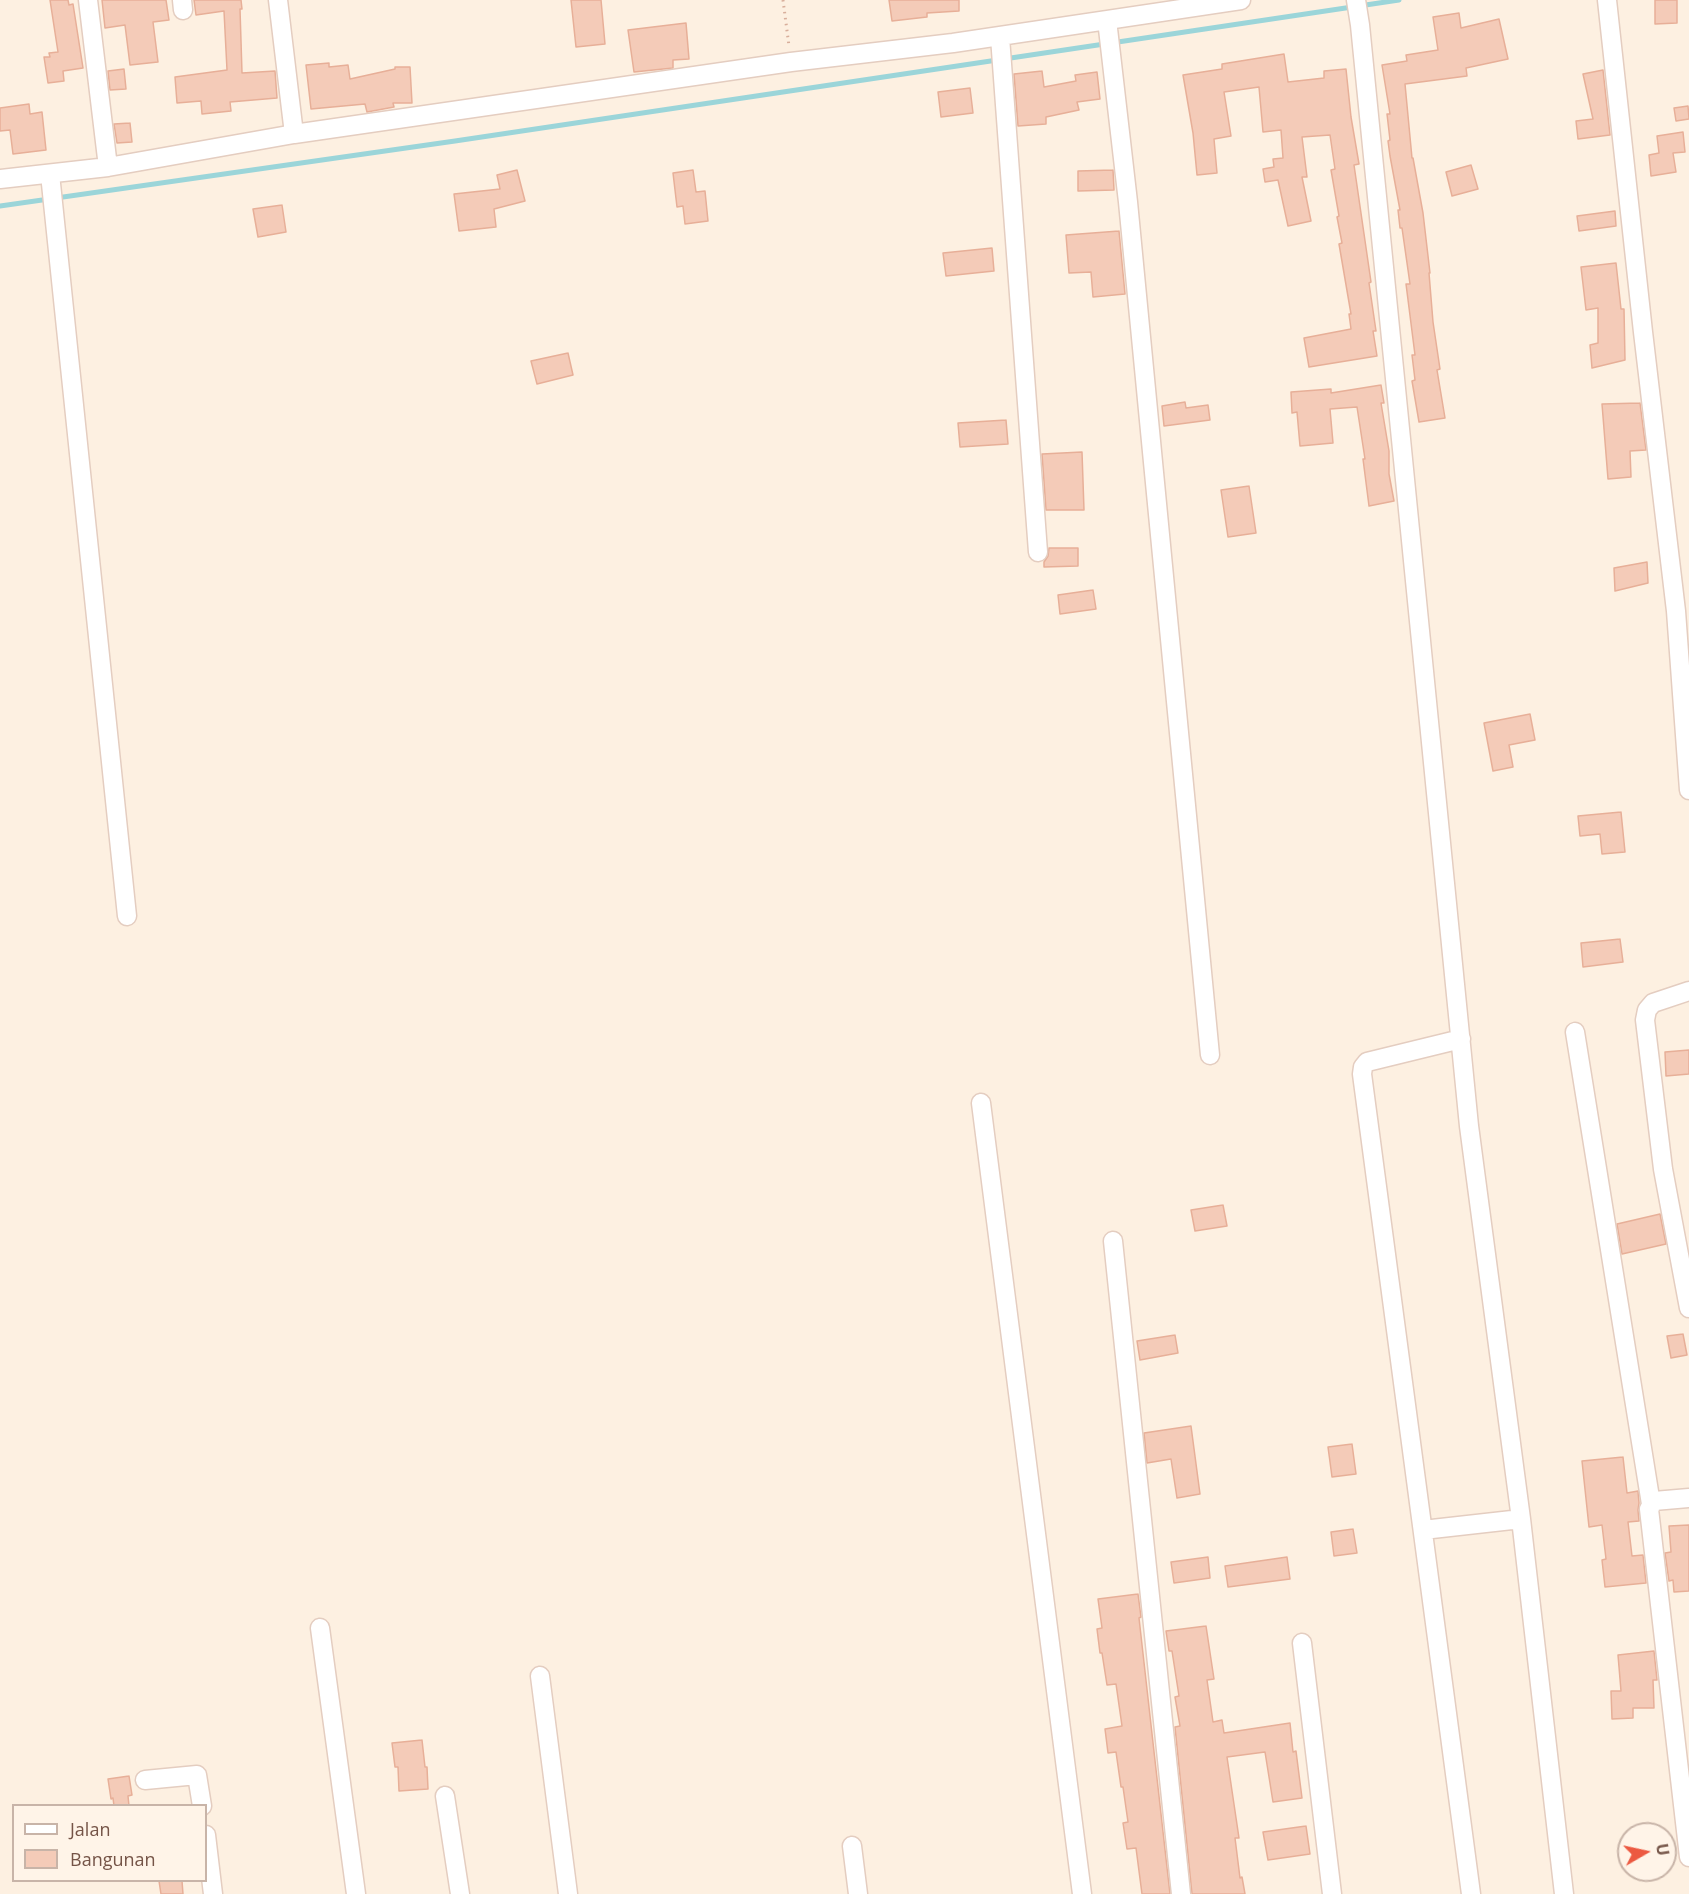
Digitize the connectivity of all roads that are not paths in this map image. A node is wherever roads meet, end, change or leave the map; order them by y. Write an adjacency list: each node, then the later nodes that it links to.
1 (88, 0): 10 (street)
2 (278, 0): 9 (street)
3 (1241, 0): 6 (street)
4 (1356, 0): 18 (street)
5 (1607, 0): 14 (street)
6 (1162, 6): 7 (street)
7 (1108, 26): 8 (street); 19 (street)
8 (1000, 42): 9 (street); 13 (street)
9 (294, 134): 10 (street)
10 (108, 167): 12 (street)
11 (0, 179): 12 (street)
12 (50, 180): 15 (street)
13 (1038, 552)
14 (1689, 790)
15 (127, 916)
16 (1689, 991): 22 (street)
17 (1575, 1032): 24 (street)
18 (1461, 1040): 25 (street); 26 (street)
19 (1210, 1055)
20 (981, 1103): 41 (street)
21 (1113, 1240): 42 (street)
22 (1689, 1308)
23 (1689, 1498): 24 (street)
24 (1651, 1504): 35 (street)
25 (1521, 1519): 26 (street); 45 (street)
26 (1423, 1530): 44 (street)
27 (320, 1628): 37 (street)
28 (1302, 1643): 43 (street)
29 (540, 1676): 39 (street)
30 (145, 1780): 32 (street)
31 (445, 1796): 38 (street)
32 (202, 1804)
33 (207, 1843): 36 (street)
34 (852, 1846): 40 (street)
35 (1689, 1857)
36 (213, 1894)
37 (356, 1894)
38 (460, 1894)
39 (568, 1894)
40 (858, 1894)
41 (1082, 1894)
42 (1181, 1894)
43 (1332, 1894)
44 (1471, 1894)
45 (1564, 1894)

